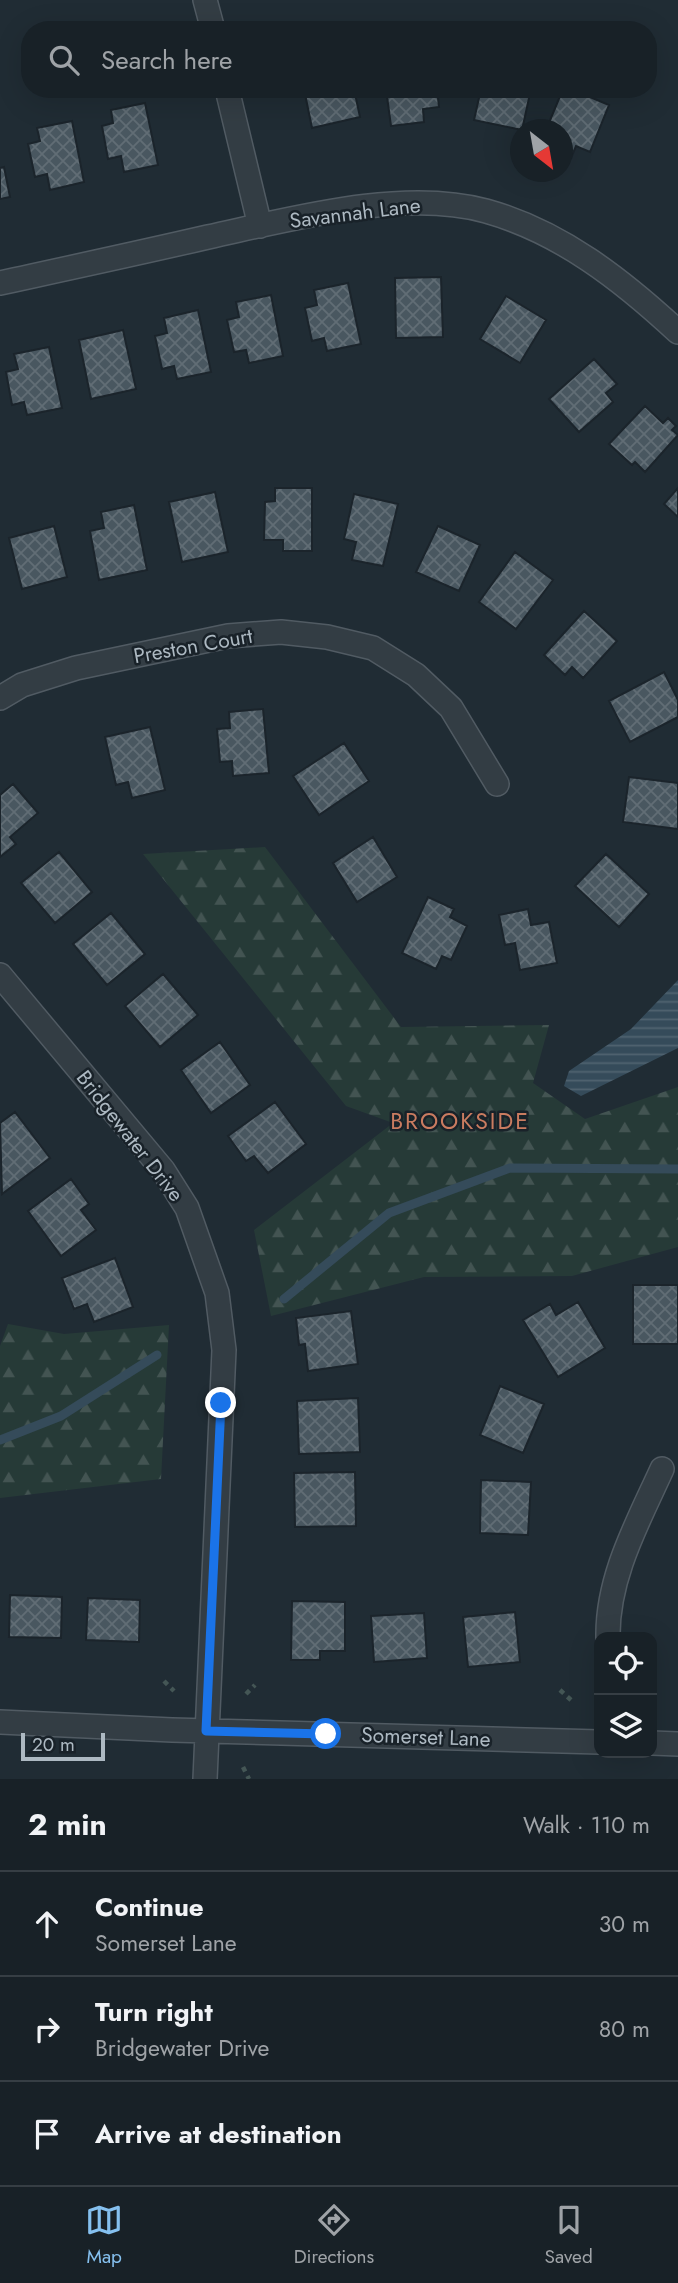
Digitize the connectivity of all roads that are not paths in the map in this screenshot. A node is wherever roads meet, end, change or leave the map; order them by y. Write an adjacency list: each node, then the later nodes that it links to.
1 (205, 0): 2 (street)
2 (211, 21)
3 (229, 98): 4 (street)
4 (260, 226): 5 (street, Savannah Lane); 6 (street, Savannah Lane)
5 (0, 284)
6 (678, 332)
7 (0, 698): 8 (street, Preston Court)
8 (497, 784)
9 (0, 975): 13 (street, Bridgewater Drive)
10 (663, 1469): 11 (street)
11 (608, 1632)
12 (0, 1722): 13 (street, Somerset Lane)
13 (206, 1731): 14 (street, Somerset Lane); 17 (street, Bridgewater Drive)
14 (594, 1742)
15 (657, 1743): 16 (street)
16 (678, 1744)
17 (205, 1779)

